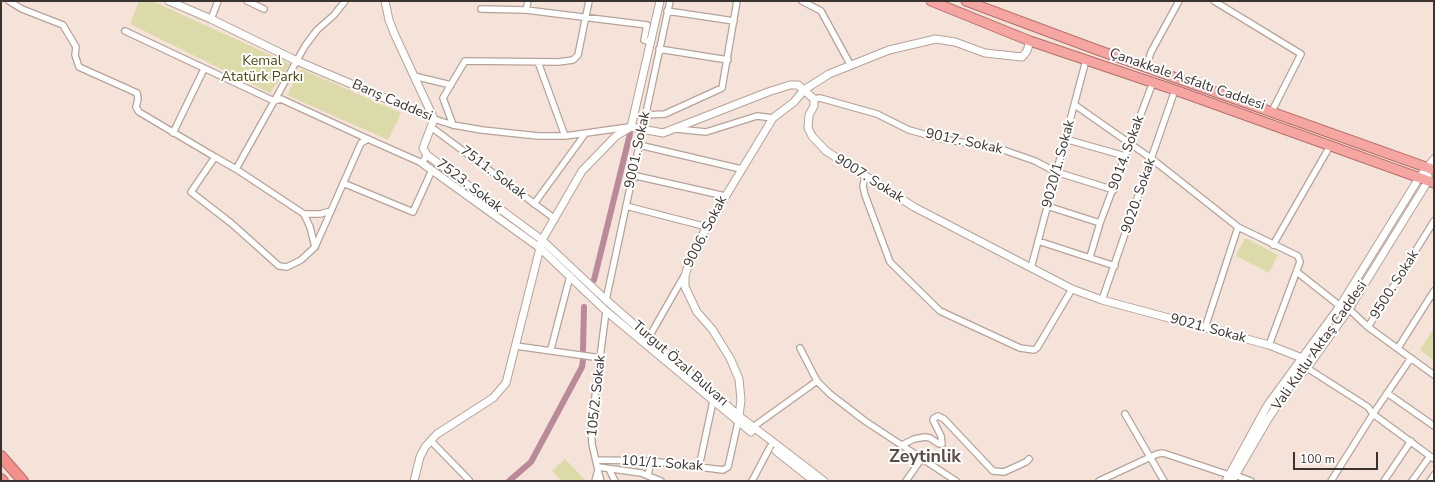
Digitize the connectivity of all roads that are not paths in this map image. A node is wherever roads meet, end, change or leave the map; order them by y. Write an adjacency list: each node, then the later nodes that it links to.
1 (9, 1): 52 (street)
2 (169, 1): 22 (street, Barış Caddesi)
3 (218, 1): 22 (street)
4 (247, 1): 17 (street)
5 (345, 1): 30 (street)
6 (385, 1): 35 (street)
7 (528, 1): 19 (street)
8 (589, 1): 21 (street)
9 (660, 1): 26 (street)
10 (670, 1): 20 (street, 9001. Sokak)
11 (737, 1): 23 (street)
12 (802, 1): 32 (street)
13 (931, 1): 25 (highway, Çanakkale Asfaltı Caddesi)
14 (966, 1): 33 (highway, Çanakkale Asfaltı Caddesi)
15 (1179, 1): 33 (street)
16 (1214, 1): 43 (street)
17 (264, 9)
18 (481, 9): 19 (street)
19 (526, 10): 21 (street)
20 (667, 11): 23 (street); 27 (street, 9001. Sokak)
21 (585, 17): 26 (street); 31 (street)
22 (211, 19): 30 (street, Barış Caddesi)
23 (734, 21): 28 (street)
24 (124, 31): 34 (street)
25 (1030, 41): 29 (highway, Çanakkale Asfaltı Caddesi); 32 (street)
26 (651, 42): 49 (street)
27 (659, 49): 28 (street); 44 (street, 9001. Sokak)
28 (728, 60): 44 (street)
29 (1086, 60): 36 (highway, Çanakkale Asfaltı Caddesi); 42 (street, 9020/1. Sokak)
30 (297, 61): 41 (street); 46 (street, Barış Caddesi)
31 (538, 62): 37 (street); 54 (street)
32 (850, 64): 38 (street)
33 (1146, 68): 43 (highway, Çanakkale Asfaltı Caddesi)
34 (204, 69): 41 (street); 52 (street)
35 (414, 76): 37 (street); 46 (street)
36 (1153, 82): 39 (highway, Çanakkale Asfaltı Caddesi); 57 (street, 9014. Sokak)
37 (451, 86): 47 (street)
38 (804, 90): 40 (street); 45 (street); 50 (street)
39 (1175, 90): 59 (highway, Çanakkale Asfaltı Caddesi); 63 (street, 9020. Sokak)
40 (814, 99): 70 (street, 9017. Sokak); 72 (street, 9007. Sokak)
41 (274, 101): 55 (street); 66 (street)
42 (1075, 105): 56 (street, 9020/1. Sokak); 57 (street)
43 (1271, 113): 68 (highway, Çanakkale Asfaltı Caddesi)
44 (645, 115): 51 (street, 9001. Sokak)
45 (773, 118): 50 (street); 67 (street, 9006. Sokak)
46 (434, 119): 47 (street, Barış Caddesi); 48 (street, 7523. Sokak)
47 (453, 125): 54 (street, Barış Caddesi)
48 (431, 127): 60 (street, 7523. Sokak); 77 (street, 7511. Sokak)
49 (631, 127): 51 (street); 53 (street, Barış Caddesi); 82 (street)
50 (676, 128): 51 (street)
51 (642, 129): 58 (street, 9001. Sokak)
52 (173, 133): 62 (street)
53 (585, 134): 54 (street, Barış Caddesi); 77 (street)
54 (565, 136)
55 (368, 139): 65 (street); 74 (street)
56 (1065, 139): 61 (street); 70 (street, 9020/1. Sokak)
57 (1130, 144): 61 (street, 9014. Sokak); 63 (street)
58 (639, 145): 67 (street); 71 (street, 9001. Sokak)
59 (1330, 146): 73 (highway, Çanakkale Asfaltı Caddesi); 89 (street)
60 (427, 155): 65 (street); 87 (street, 7523. Sokak)
61 (1125, 156): 75 (street, 9014. Sokak)
62 (215, 157): 66 (street); 90 (street)
63 (1152, 159): 86 (street); 93 (street, 9020. Sokak)
64 (1434, 159): 68 (street)
65 (422, 163): 69 (street, Turgut Özal Bulvarı)
66 (236, 168): 81 (street)
67 (742, 169): 76 (street, 9006. Sokak)
68 (1431, 169): 73 (street)
69 (432, 170): 74 (street); 91 (street, Turgut Özal Bulvarı)
70 (1056, 172): 75 (street, 9017. Sokak); 79 (street, 9020/1. Sokak)
71 (632, 175): 76 (street); 78 (street, 9001. Sokak)
72 (865, 176): 94 (street, 9007. Sokak); 98 (street)
73 (1427, 181): 102 (street, Vali Kutlu Aktaş Caddesi); 103 (street, Vali Kutlu Aktaş Caddesi)
74 (344, 183): 80 (street)
75 (1114, 190): 84 (street, 9014. Sokak)
76 (725, 196): 85 (street, 9006. Sokak)
77 (534, 204): 82 (street, 7511. Sokak)
78 (626, 206): 85 (street); 100 (street, 9001. Sokak)
79 (1047, 206): 84 (street); 88 (street, 9020/1. Sokak)
80 (332, 211): 81 (street); 90 (street)
81 (304, 214): 90 (street)
82 (555, 219): 87 (street)
83 (1434, 221): 105 (street, 9500. Sokak)
84 (1100, 223): 92 (street, 9014. Sokak)
85 (707, 227): 97 (street, 9006. Sokak)
86 (1238, 227): 89 (street); 106 (street)
87 (542, 240): 91 (street); 100 (street, Turgut Özal Bulvarı)
88 (1038, 241): 92 (street); 94 (street, 9020/1. Sokak)
89 (1273, 244): 95 (street)
90 (315, 247)
91 (540, 248): 96 (street, Turgut Özal Bulvarı); 109 (street)
92 (1090, 257): 93 (street)
93 (1115, 266): 101 (street, 9020. Sokak)
94 (1031, 268): 98 (street, 9007. Sokak)
95 (1297, 272): 102 (street); 108 (street)
96 (570, 276): 104 (street, Turgut Özal Bulvarı); 112 (street)
97 (685, 276): 107 (street); 123 (street, 9006. Sokak)
98 (1072, 289): 101 (street, 9007. Sokak)
99 (1434, 291): 111 (street)
100 (606, 300): 104 (street); 107 (street, Turgut Özal Bulvarı)
101 (1102, 300): 106 (street, 9021. Sokak)
102 (1340, 306): 114 (street, Vali Kutlu Aktaş Caddesi)
103 (1348, 309): 105 (street); 116 (street, Vali Kutlu Aktaş Caddesi)
104 (606, 311): 113 (street, 105/2. Sokak); 120 (street, Turgut Özal Bulvarı)
105 (1368, 327): 111 (street)
106 (1205, 328): 108 (street, 9021. Sokak)
107 (648, 337): 123 (street, Turgut Özal Bulvarı)
108 (1269, 345): 114 (street, 9021. Sokak)
109 (516, 346): 112 (street); 126 (street)
110 (800, 348): 118 (street)
111 (1398, 348): 115 (street)
112 (551, 350): 113 (street)
113 (601, 358): 135 (street, 105/2. Sokak)
114 (1302, 358): 116 (street); 142 (street, Vali Kutlu Aktaş Caddesi)
115 (1411, 358): 117 (street); 119 (street)
116 (1307, 368): 122 (street); 142 (street, Vali Kutlu Aktaş Caddesi)
117 (1434, 375)
118 (817, 381): 125 (street); 128 (street)
119 (1387, 393): 122 (street); 124 (street)
120 (713, 400): 123 (street, Turgut Özal Bulvarı); 137 (street)
121 (1125, 414): 131 (street)
122 (1373, 414): 127 (street); 158 (street)
123 (738, 419): 125 (street, Turgut Özal Bulvarı); 129 (street, Turgut Özal Bulvarı); 137 (street, 101/1. Sokak)
124 (1434, 426)
125 (753, 427): 153 (street, Turgut Özal Bulvarı)
126 (431, 441): 143 (street); 146 (street)
127 (1411, 441): 132 (street); 159 (street)
128 (902, 445): 133 (street); 134 (street)
129 (770, 447): 151 (street); 152 (street, Turgut Özal Bulvarı)
130 (1, 456): 145 (highway)
131 (1149, 457): 142 (street); 156 (street); 157 (street)
132 (1432, 457): 160 (street)
133 (922, 458): 154 (street); 155 (street)
134 (1029, 459)
135 (596, 460): 136 (street, 101/1. Sokak); 138 (street, 105/2. Sokak)
136 (651, 461): 137 (street, 101/1. Sokak); 140 (street)
137 (699, 467)
138 (598, 469): 139 (street); 147 (street, 105/2. Sokak); 148 (street)
139 (609, 469): 140 (street); 149 (street)
140 (648, 475): 150 (street)
141 (1434, 475): 161 (street)
142 (1230, 478): 144 (street)
143 (469, 480)
144 (1247, 480)
145 (23, 481)
146 (414, 481)
147 (595, 481)
148 (601, 481)
149 (615, 481)
150 (660, 481)
151 (752, 481)
152 (814, 481)
153 (824, 481)
154 (906, 481)
155 (956, 481)
156 (1099, 481)
157 (1164, 481)
158 (1331, 481)
159 (1384, 481)
160 (1412, 481)
161 (1430, 481)

